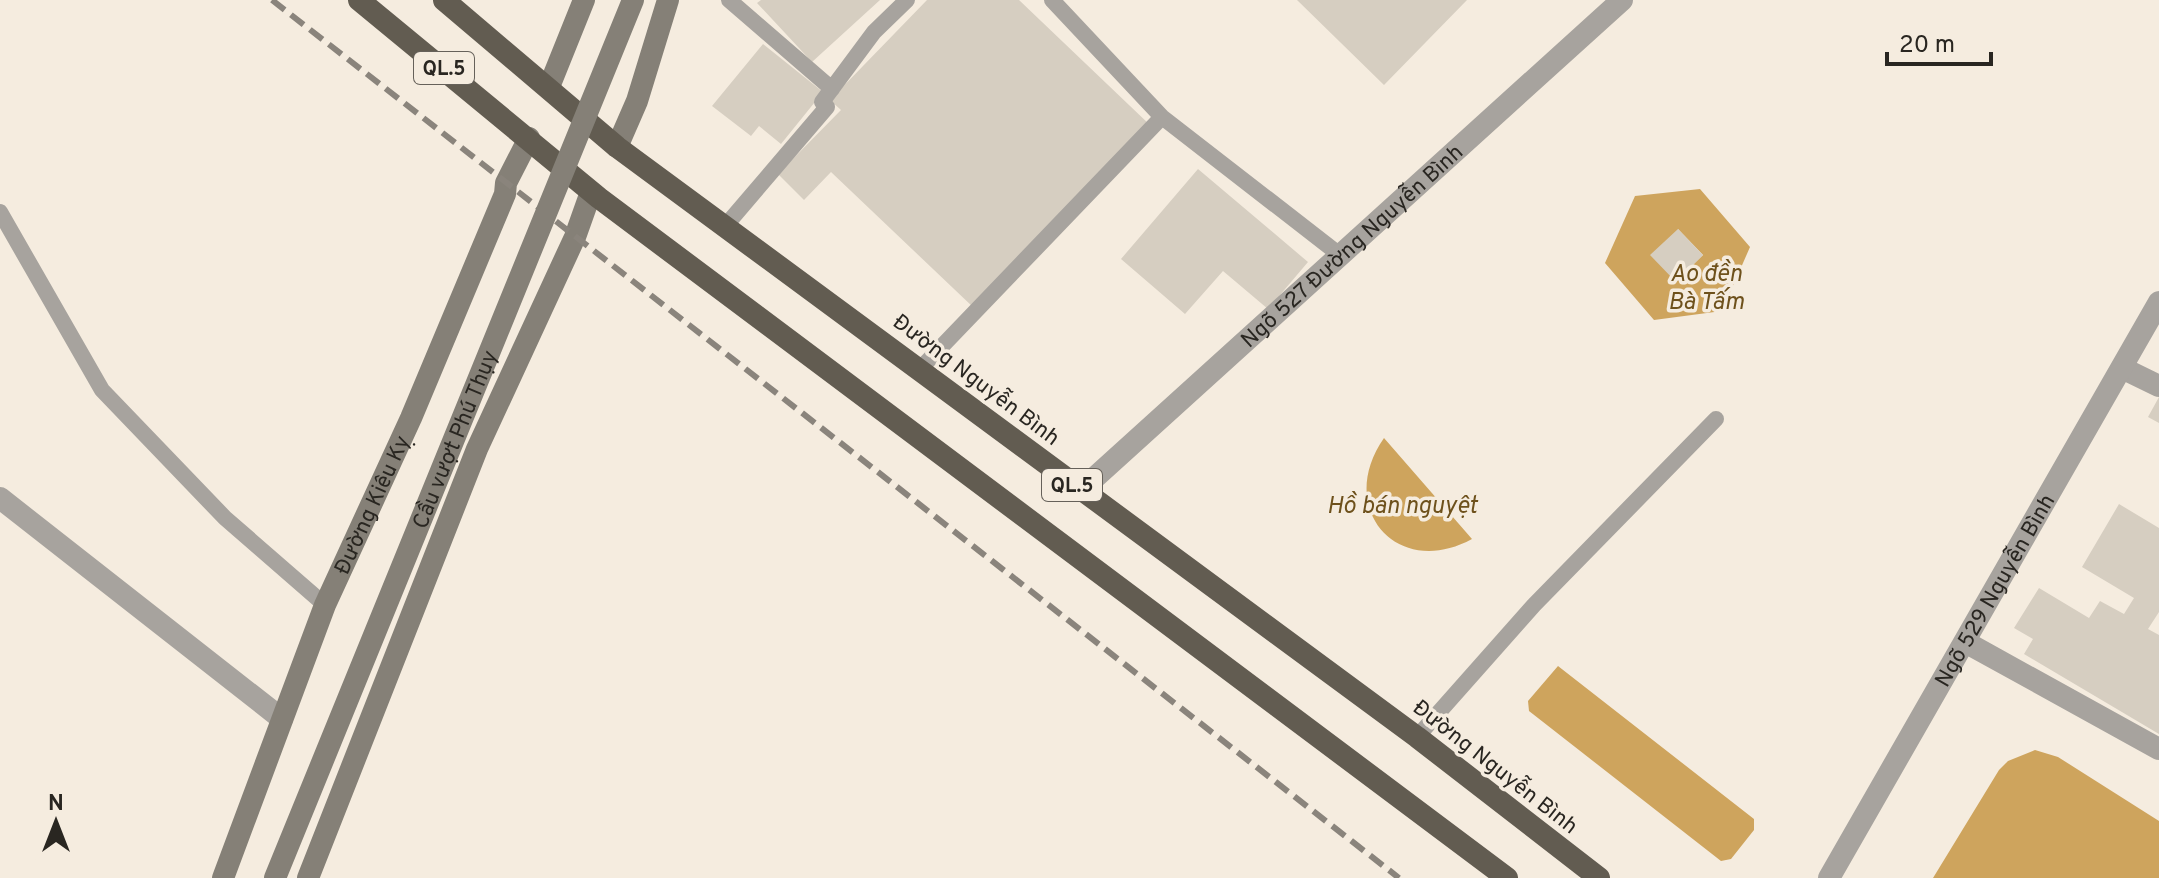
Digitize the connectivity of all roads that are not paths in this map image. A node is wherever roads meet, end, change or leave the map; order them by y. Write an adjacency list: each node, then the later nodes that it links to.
1 (359, 0): 13 (highway, QL.5)
2 (444, 0): 10 (highway, Đường Nguyễn Bình / QL.5)
3 (584, 0): 10 (main road)
4 (633, 0): 32 (main road, Cầu vượt Phú Thụy, bridge)
5 (668, 0): 14 (main road)
6 (729, 0): 11 (lane)
7 (907, 0): 11 (lane)
8 (1052, 0): 12 (lane)
9 (1622, 0): 18 (street, Ngõ 527 Đường Nguyễn Bình)
10 (549, 87): 14 (highway, Đường Nguyễn Bình / QL.5)
11 (832, 89): 17 (lane)
12 (1162, 117): 18 (lane); 20 (lane)
13 (529, 138): 15 (highway, QL.5); 26 (main road, Đường Kiêu Kỵ)
14 (617, 147): 17 (highway, Đường Nguyễn Bình / QL.5)
15 (591, 192): 33 (main road); 34 (highway, QL.5)
16 (0, 212): 26 (lane)
17 (727, 224): 20 (highway, Đường Nguyễn Bình / QL.5)
18 (1340, 255): 24 (street, Ngõ 527 Đường Nguyễn Bình)
19 (2159, 302): 21 (street, Ngõ 529 Nguyễn Bình)
20 (921, 368): 24 (highway, Đường Nguyễn Bình / QL.5)
21 (2122, 368): 22 (street); 27 (street, Ngõ 529 Nguyễn Bình)
22 (2159, 386)
23 (1716, 419): 29 (lane)
24 (1080, 491): 29 (highway, Đường Nguyễn Bình / QL.5)
25 (0, 498): 28 (street)
26 (325, 605): 28 (main road, Đường Kiêu Kỵ)
27 (1967, 643): 30 (street); 36 (street, Ngõ 529 Nguyễn Bình)
28 (282, 719): 31 (main road, Đường Kiêu Kỵ)
29 (1417, 737): 35 (highway, Đường Nguyễn Bình / QL.5)
30 (2159, 749)
31 (223, 878)
32 (275, 878)
33 (308, 878)
34 (1507, 878)
35 (1599, 878)
36 (1829, 878)

